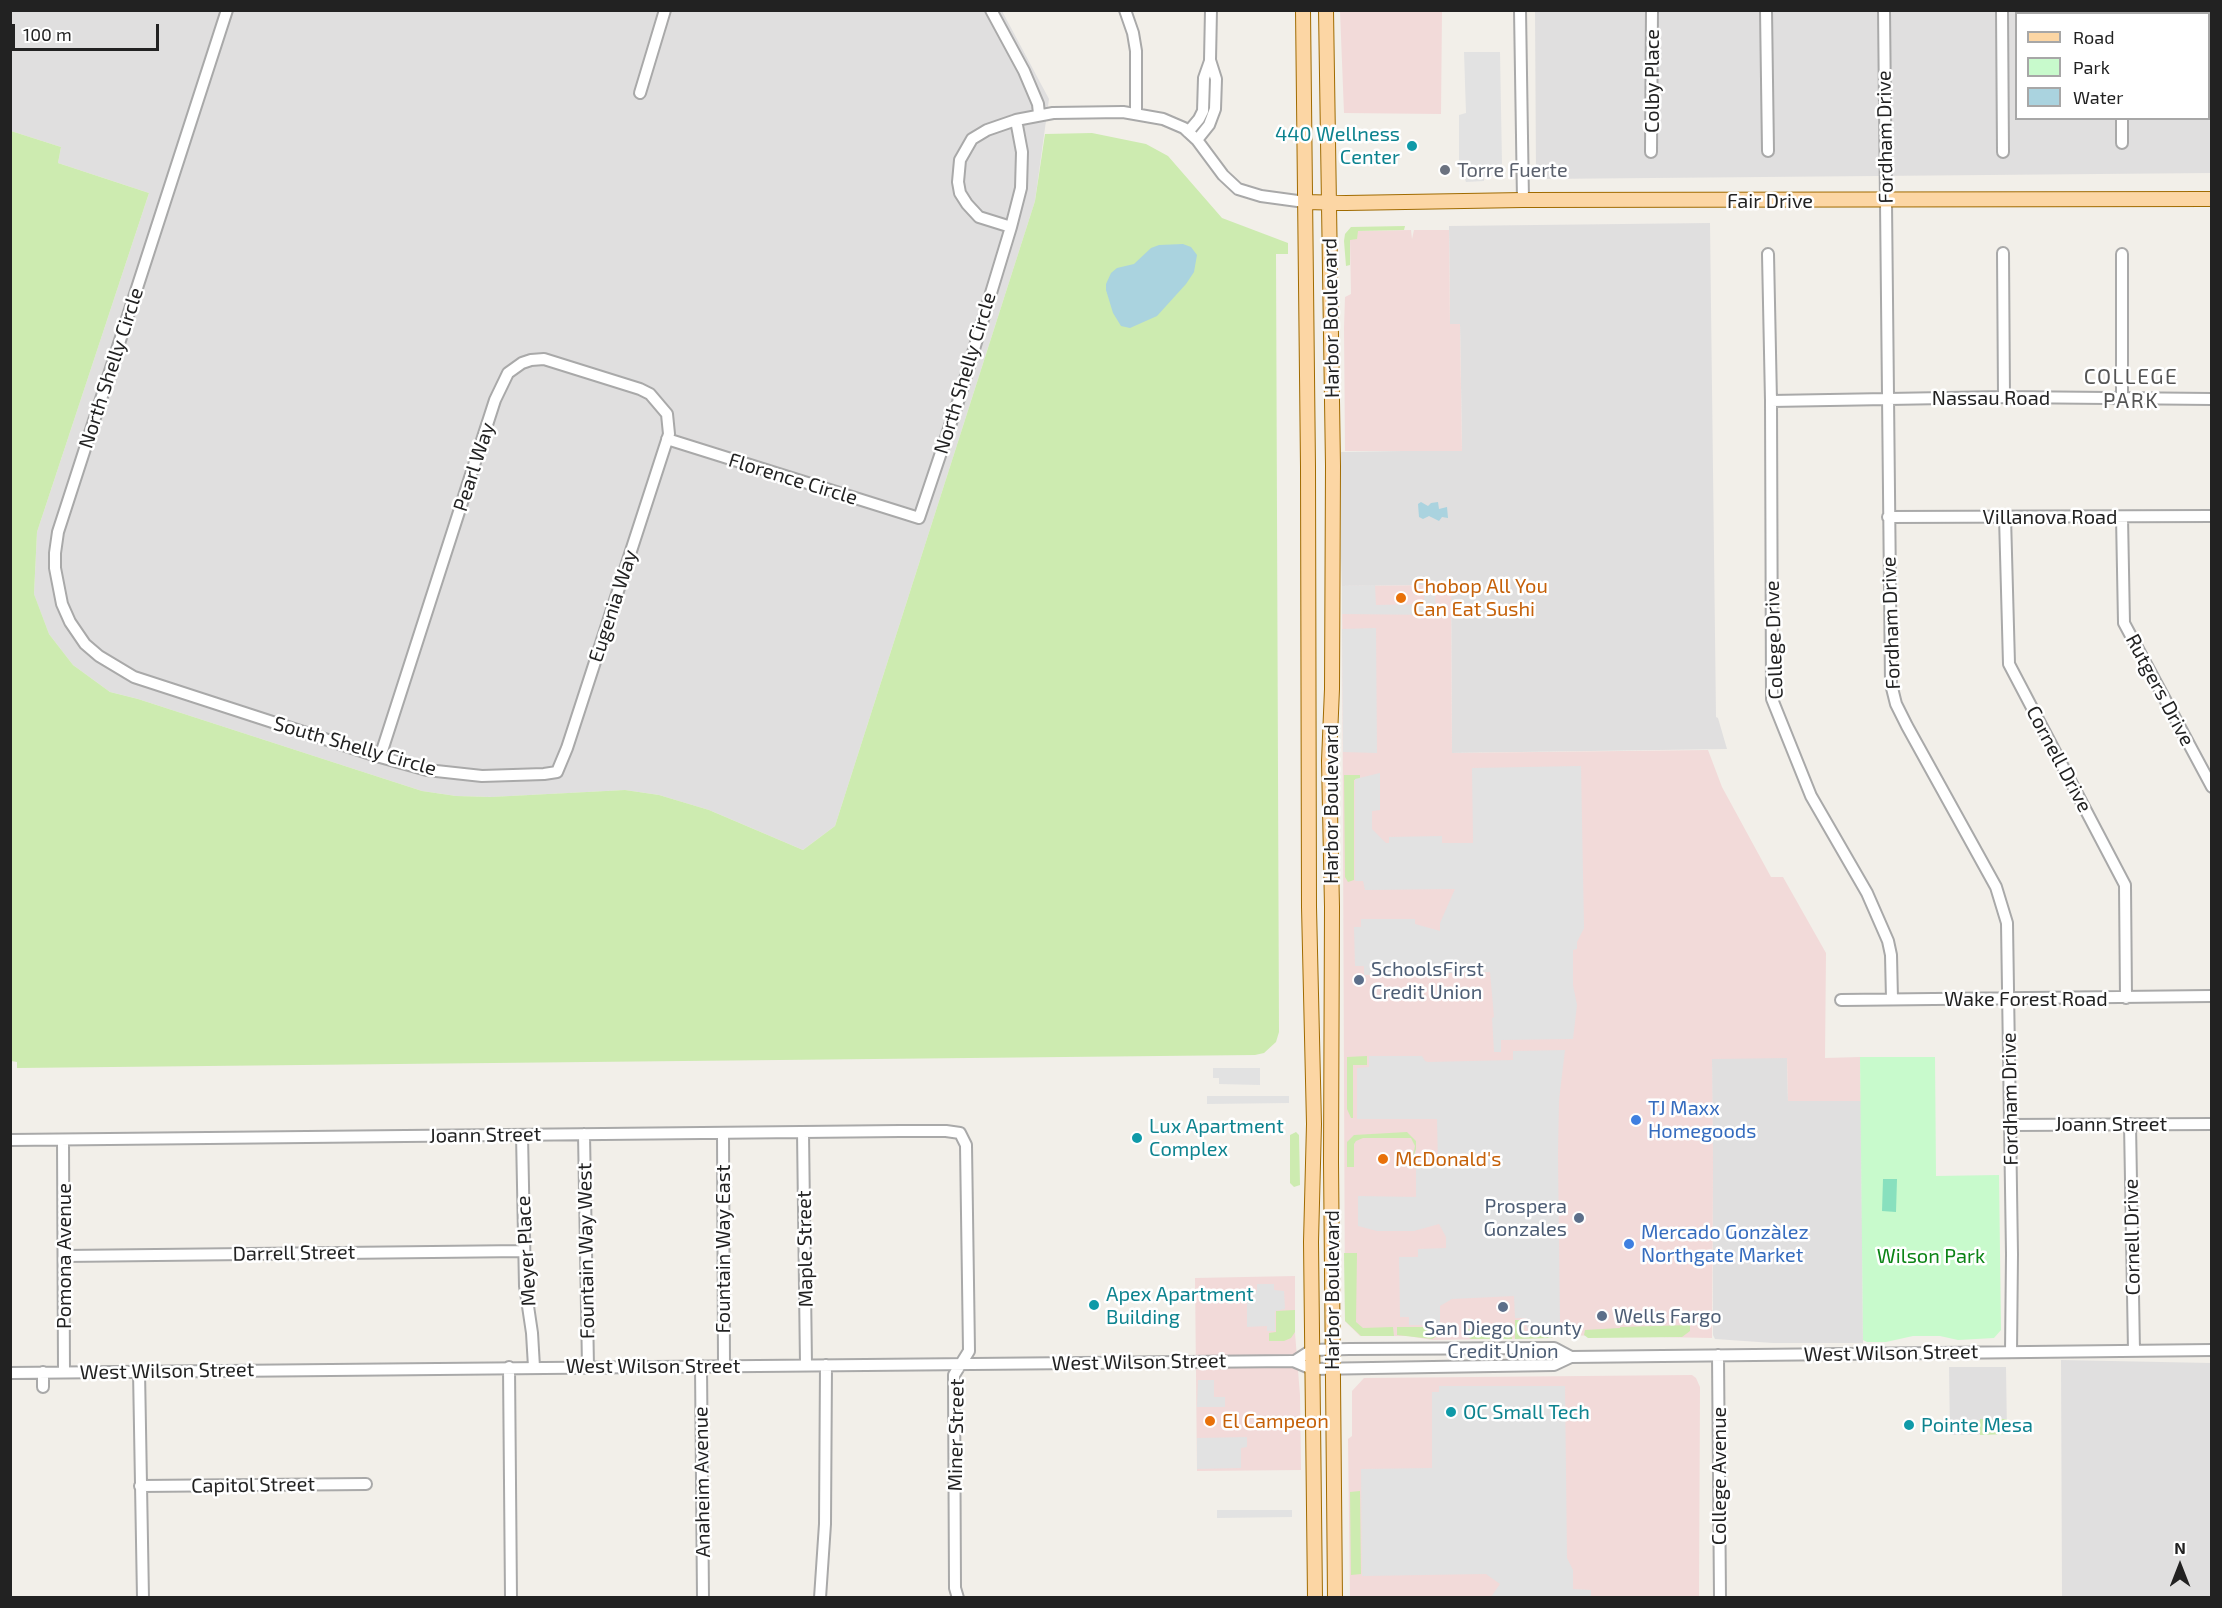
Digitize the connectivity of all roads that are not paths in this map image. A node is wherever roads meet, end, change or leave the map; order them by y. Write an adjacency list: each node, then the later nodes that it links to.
1 (227, 10): 47 (street, North Shelly Circle)
2 (666, 10): 15 (street)
3 (992, 10): 18 (street)
4 (1125, 10): 17 (street)
5 (1211, 10): 13 (street)
6 (1303, 10): 30 (main road, Harbor Boulevard)
7 (1326, 10): 31 (main road, Harbor Boulevard)
8 (1520, 10): 28 (street)
9 (1652, 10): 25 (street, Colby Place)
10 (1766, 10): 24 (street)
11 (1884, 10): 29 (street, Fordham Drive)
12 (2002, 10): 26 (street)
13 (1210, 60): 14 (street); 16 (street)
14 (1204, 92): 16 (street); 21 (street)
15 (640, 93)
16 (1216, 93): 22 (street)
17 (1136, 113): 18 (street); 21 (street)
18 (1039, 114): 19 (street)
19 (1016, 120): 32 (street, North Shelly Circle); 32 (street)
20 (2122, 120): 23 (street)
21 (1188, 132): 22 (street)
22 (1197, 140): 30 (street)
23 (2121, 143)
24 (1768, 151)
25 (1652, 152)
26 (2003, 152)
27 (2211, 199): 29 (main road, Fair Drive)
28 (1523, 200): 29 (main road, Fair Drive); 31 (main road, Fair Drive)
29 (1885, 200): 37 (street, Fordham Drive)
30 (1305, 202): 31 (main road, Fair Drive); 69 (main road, Harbor Boulevard)
31 (1328, 203): 68 (main road, Harbor Boulevard)
32 (1011, 227): 46 (street, North Shelly Circle)
33 (2002, 253): 36 (street)
34 (1768, 254): 40 (street, College Drive)
35 (2122, 254): 38 (street)
36 (2004, 397): 37 (street, Nassau Road); 38 (street, Nassau Road)
37 (1888, 399): 40 (street, Nassau Road); 43 (street, Fordham Drive)
38 (2122, 399): 39 (street, Nassau Road)
39 (2211, 399)
40 (1771, 400): 53 (street, College Drive)
41 (667, 439): 46 (street, Florence Circle); 48 (street, Pearl Way); 49 (street, Eugenia Way)
42 (2211, 516): 45 (street, Villanova Road)
43 (1888, 517): 44 (street, Villanova Road); 54 (street, Fordham Drive)
44 (2005, 517): 45 (street, Villanova Road); 52 (street, Cornell Drive)
45 (2122, 517): 50 (street, Rutgers Drive)
46 (919, 518)
47 (156, 685): 48 (street, South Shelly Circle)
48 (380, 757): 49 (street, South Shelly Circle)
49 (557, 772)
50 (2211, 787)
51 (2211, 996): 52 (street, Wake Forest Road)
52 (2126, 998): 54 (street, Wake Forest Road)
53 (1892, 999): 54 (street, Wake Forest Road); 55 (street, Wake Forest Road)
54 (2008, 999): 58 (street, Fordham Drive)
55 (1841, 1000)
56 (2130, 1124): 57 (street, Joann Street); 58 (street, Joann Street); 71 (street, Cornell Drive)
57 (2211, 1124)
58 (2010, 1125): 72 (street, Fordham Drive)
59 (803, 1132): 60 (street, Joann Street); 61 (street, Joann Street); 77 (street, Maple Street)
60 (723, 1133): 62 (street, Joann Street); 80 (street, Fountain Way East)
61 (960, 1133): 76 (street, Miner Street)
62 (584, 1134): 63 (street, Joann Street); 83 (street, Fountain Way West)
63 (522, 1135): 65 (street, Joann Street); 66 (street, Meyer Place)
64 (10, 1140): 65 (street, Joann Street)
65 (63, 1140): 67 (street, Pomona Avenue)
66 (524, 1251): 67 (street, Darrell Street); 82 (street, Meyer Place)
67 (64, 1256): 88 (street, Pomona Avenue)
68 (1332, 1349): 69 (street, West Wilson Street); 74 (street, West Wilson Street); 85 (main road, Harbor Boulevard)
69 (1312, 1350): 75 (street); 84 (main road, Harbor Boulevard)
70 (2211, 1350): 71 (street, West Wilson Street)
71 (2134, 1351): 72 (street, West Wilson Street)
72 (2011, 1352): 73 (street, West Wilson Street)
73 (1718, 1355): 74 (street, West Wilson Street); 100 (street, College Avenue)
74 (1570, 1357): 85 (street, West Wilson Street)
75 (1295, 1361): 76 (street, West Wilson Street); 84 (street, West Wilson Street)
76 (961, 1364): 78 (street, West Wilson Street); 97 (street, Miner Street)
77 (806, 1365): 78 (street, West Wilson Street); 80 (street, West Wilson Street)
78 (826, 1365): 96 (street)
79 (701, 1366): 80 (street, West Wilson Street); 83 (street, West Wilson Street); 95 (street, Anaheim Avenue)
80 (724, 1366)
81 (509, 1367): 82 (street, West Wilson Street); 86 (street, West Wilson Street); 94 (street)
82 (534, 1367): 83 (street, West Wilson Street)
83 (588, 1367)
84 (1312, 1369): 85 (street, West Wilson Street); 98 (main road, Harbor Boulevard)
85 (1333, 1369): 99 (main road, Harbor Boulevard)
86 (139, 1371): 88 (street, West Wilson Street); 92 (street)
87 (43, 1372): 88 (street, West Wilson Street); 89 (street, West Wilson Street); 90 (street)
88 (64, 1372)
89 (10, 1373)
90 (43, 1387)
91 (366, 1484): 92 (street, Capitol Street)
92 (140, 1486): 93 (street)
93 (143, 1598)
94 (511, 1598)
95 (703, 1598)
96 (820, 1598)
97 (958, 1598)
98 (1315, 1598)
99 (1335, 1598)
100 (1719, 1598)

